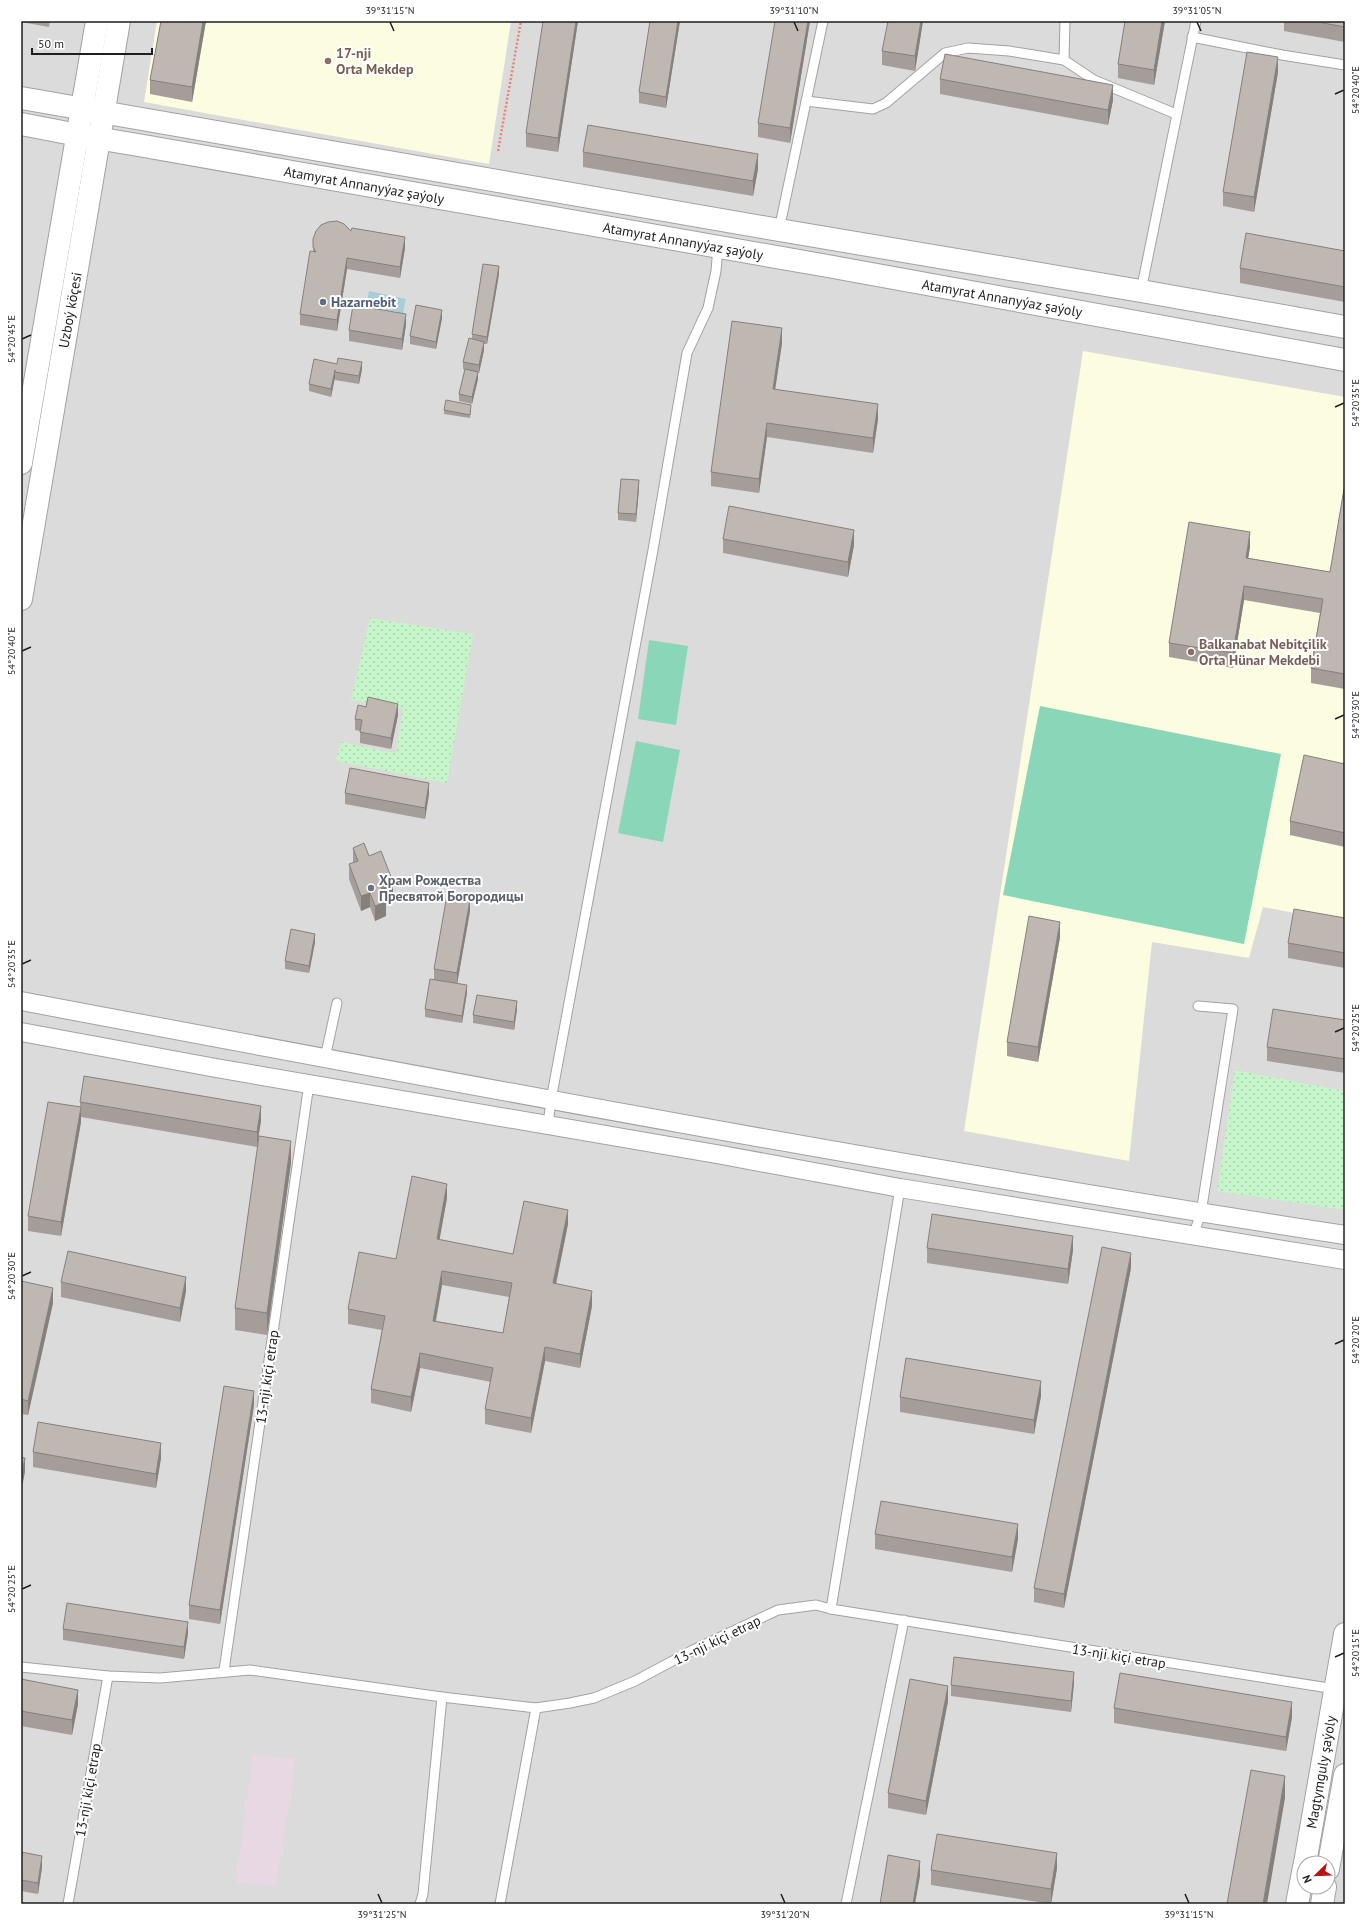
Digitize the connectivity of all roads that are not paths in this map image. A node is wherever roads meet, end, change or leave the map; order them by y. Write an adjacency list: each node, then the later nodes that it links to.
1 (98, 21): 11 (street, Uzboý köçesi)
2 (120, 21): 12 (street, Uzboý köçesi)
3 (824, 21): 10 (lane)
4 (1064, 21): 7 (lane)
5 (1196, 21): 6 (lane)
6 (1192, 37): 8 (lane); 13 (lane)
7 (1064, 60): 10 (lane); 13 (lane)
8 (1345, 65)
9 (21, 98): 11 (street, Atamyrat Annanyýaz şaýoly)
10 (806, 101): 17 (lane)
11 (82, 109): 12 (street, Atamyrat Annanyýaz şaýoly); 15 (street, Uzboý köçesi)
12 (104, 111): 16 (street, Uzboý köçesi); 17 (street, Atamyrat Annanyýaz şaýoly)
13 (1176, 114): 19 (lane)
14 (21, 124): 15 (street, Atamyrat Annanyýaz şaýoly)
15 (78, 135): 16 (street, Atamyrat Annanyýaz şaýoly); 22 (street, Uzboý köçesi)
16 (100, 138): 18 (street, Atamyrat Annanyýaz şaýoly); 23 (street, Uzboý köçesi)
17 (779, 230): 19 (street, Atamyrat Annanyýaz şaýoly)
18 (718, 247): 21 (street, Atamyrat Annanyýaz şaýoly); 30 (lane)
19 (1142, 290): 20 (street, Atamyrat Annanyýaz şaýoly)
20 (1345, 327)
21 (1345, 360)
22 (21, 463)
23 (21, 599)
24 (21, 1001): 28 (street)
25 (337, 1003): 28 (lane)
26 (1198, 1006): 33 (lane)
27 (21, 1032): 29 (street)
28 (325, 1058): 30 (street)
29 (309, 1084): 31 (street); 43 (lane, 13-nji kiçi etrap)
30 (551, 1100): 31 (lane); 33 (street)
31 (548, 1125): 32 (street)
32 (900, 1188): 37 (street); 39 (lane)
33 (1201, 1213): 35 (street); 37 (lane)
34 (1345, 1227): 35 (street)
35 (1327, 1232): 36 (street)
36 (1345, 1235)
37 (1193, 1236): 38 (street)
38 (1345, 1260)
39 (831, 1609): 40 (lane, 13-nji kiçi etrap); 47 (lane, 13-nji kiçi etrap)
40 (904, 1620): 45 (lane, 13-nji kiçi etrap); 54 (lane)
41 (1345, 1634): 45 (street, Magtymguly şaýoly)
42 (21, 1667): 44 (lane, 13-nji kiçi etrap)
43 (224, 1671): 44 (lane, 13-nji kiçi etrap); 46 (lane, 13-nji kiçi etrap)
44 (108, 1676): 51 (lane, 13-nji kiçi etrap)
45 (1335, 1689): 49 (street, Magtymguly şaýoly)
46 (442, 1697): 47 (lane, 13-nji kiçi etrap); 52 (lane)
47 (536, 1708): 53 (lane)
48 (1345, 1775): 50 (street, Magtymguly şaýoly)
49 (1306, 1855)
50 (1331, 1855)
51 (68, 1904)
52 (420, 1904)
53 (500, 1904)
54 (846, 1904)

